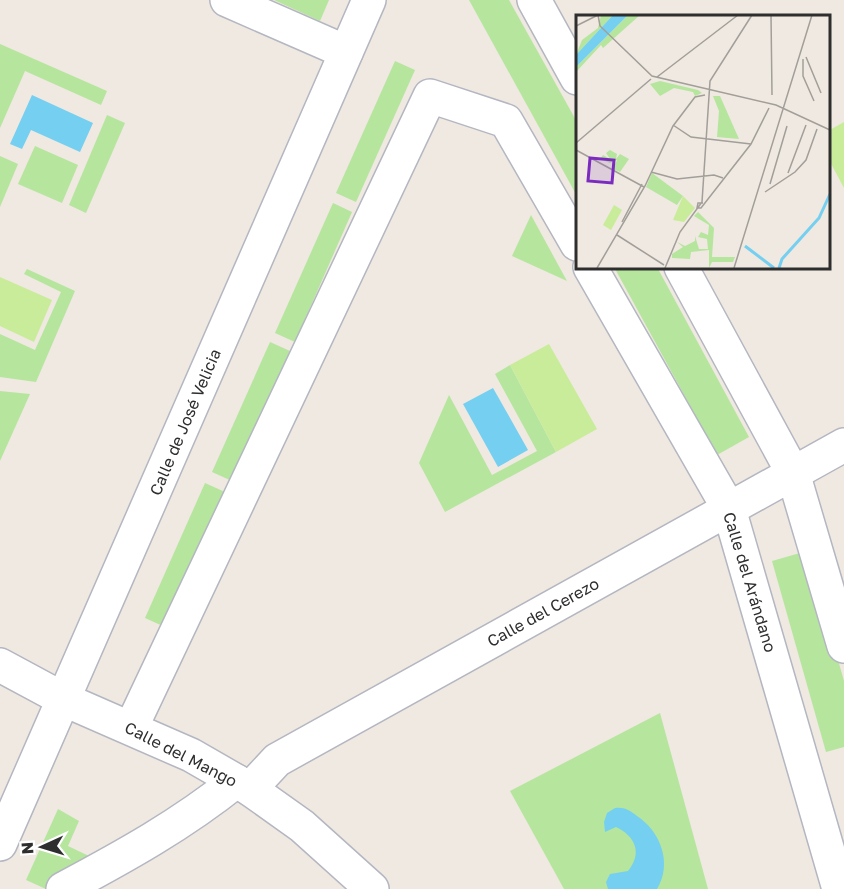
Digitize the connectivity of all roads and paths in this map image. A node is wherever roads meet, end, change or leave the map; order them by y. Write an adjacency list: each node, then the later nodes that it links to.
1 (227, 0): 4 (street)
2 (369, 0): 4 (street, Calle de José Velicia)
3 (534, 0): 5 (street)
4 (346, 52): 14 (street, Calle de José Velicia)
5 (576, 76)
6 (576, 242): 15 (street)
7 (591, 268): 11 (street, Calle del Arándano)
8 (682, 268): 10 (street)
9 (844, 445): 10 (street, Calle del Cerezo)
10 (793, 473): 11 (street, Calle del Cerezo); 12 (street)
11 (729, 508): 16 (street, Calle del Cerezo); 20 (street, Calle del Arándano)
12 (844, 646)
13 (0, 665): 14 (street, Calle del Mango)
14 (65, 700): 15 (street, Calle del Mango); 17 (street, Calle de José Velicia)
15 (131, 728): 16 (street, Calle del Mango)
16 (243, 785): 18 (street); 19 (street, Calle del Mango)
17 (0, 844)
18 (63, 889)
19 (372, 889)
20 (839, 889)

